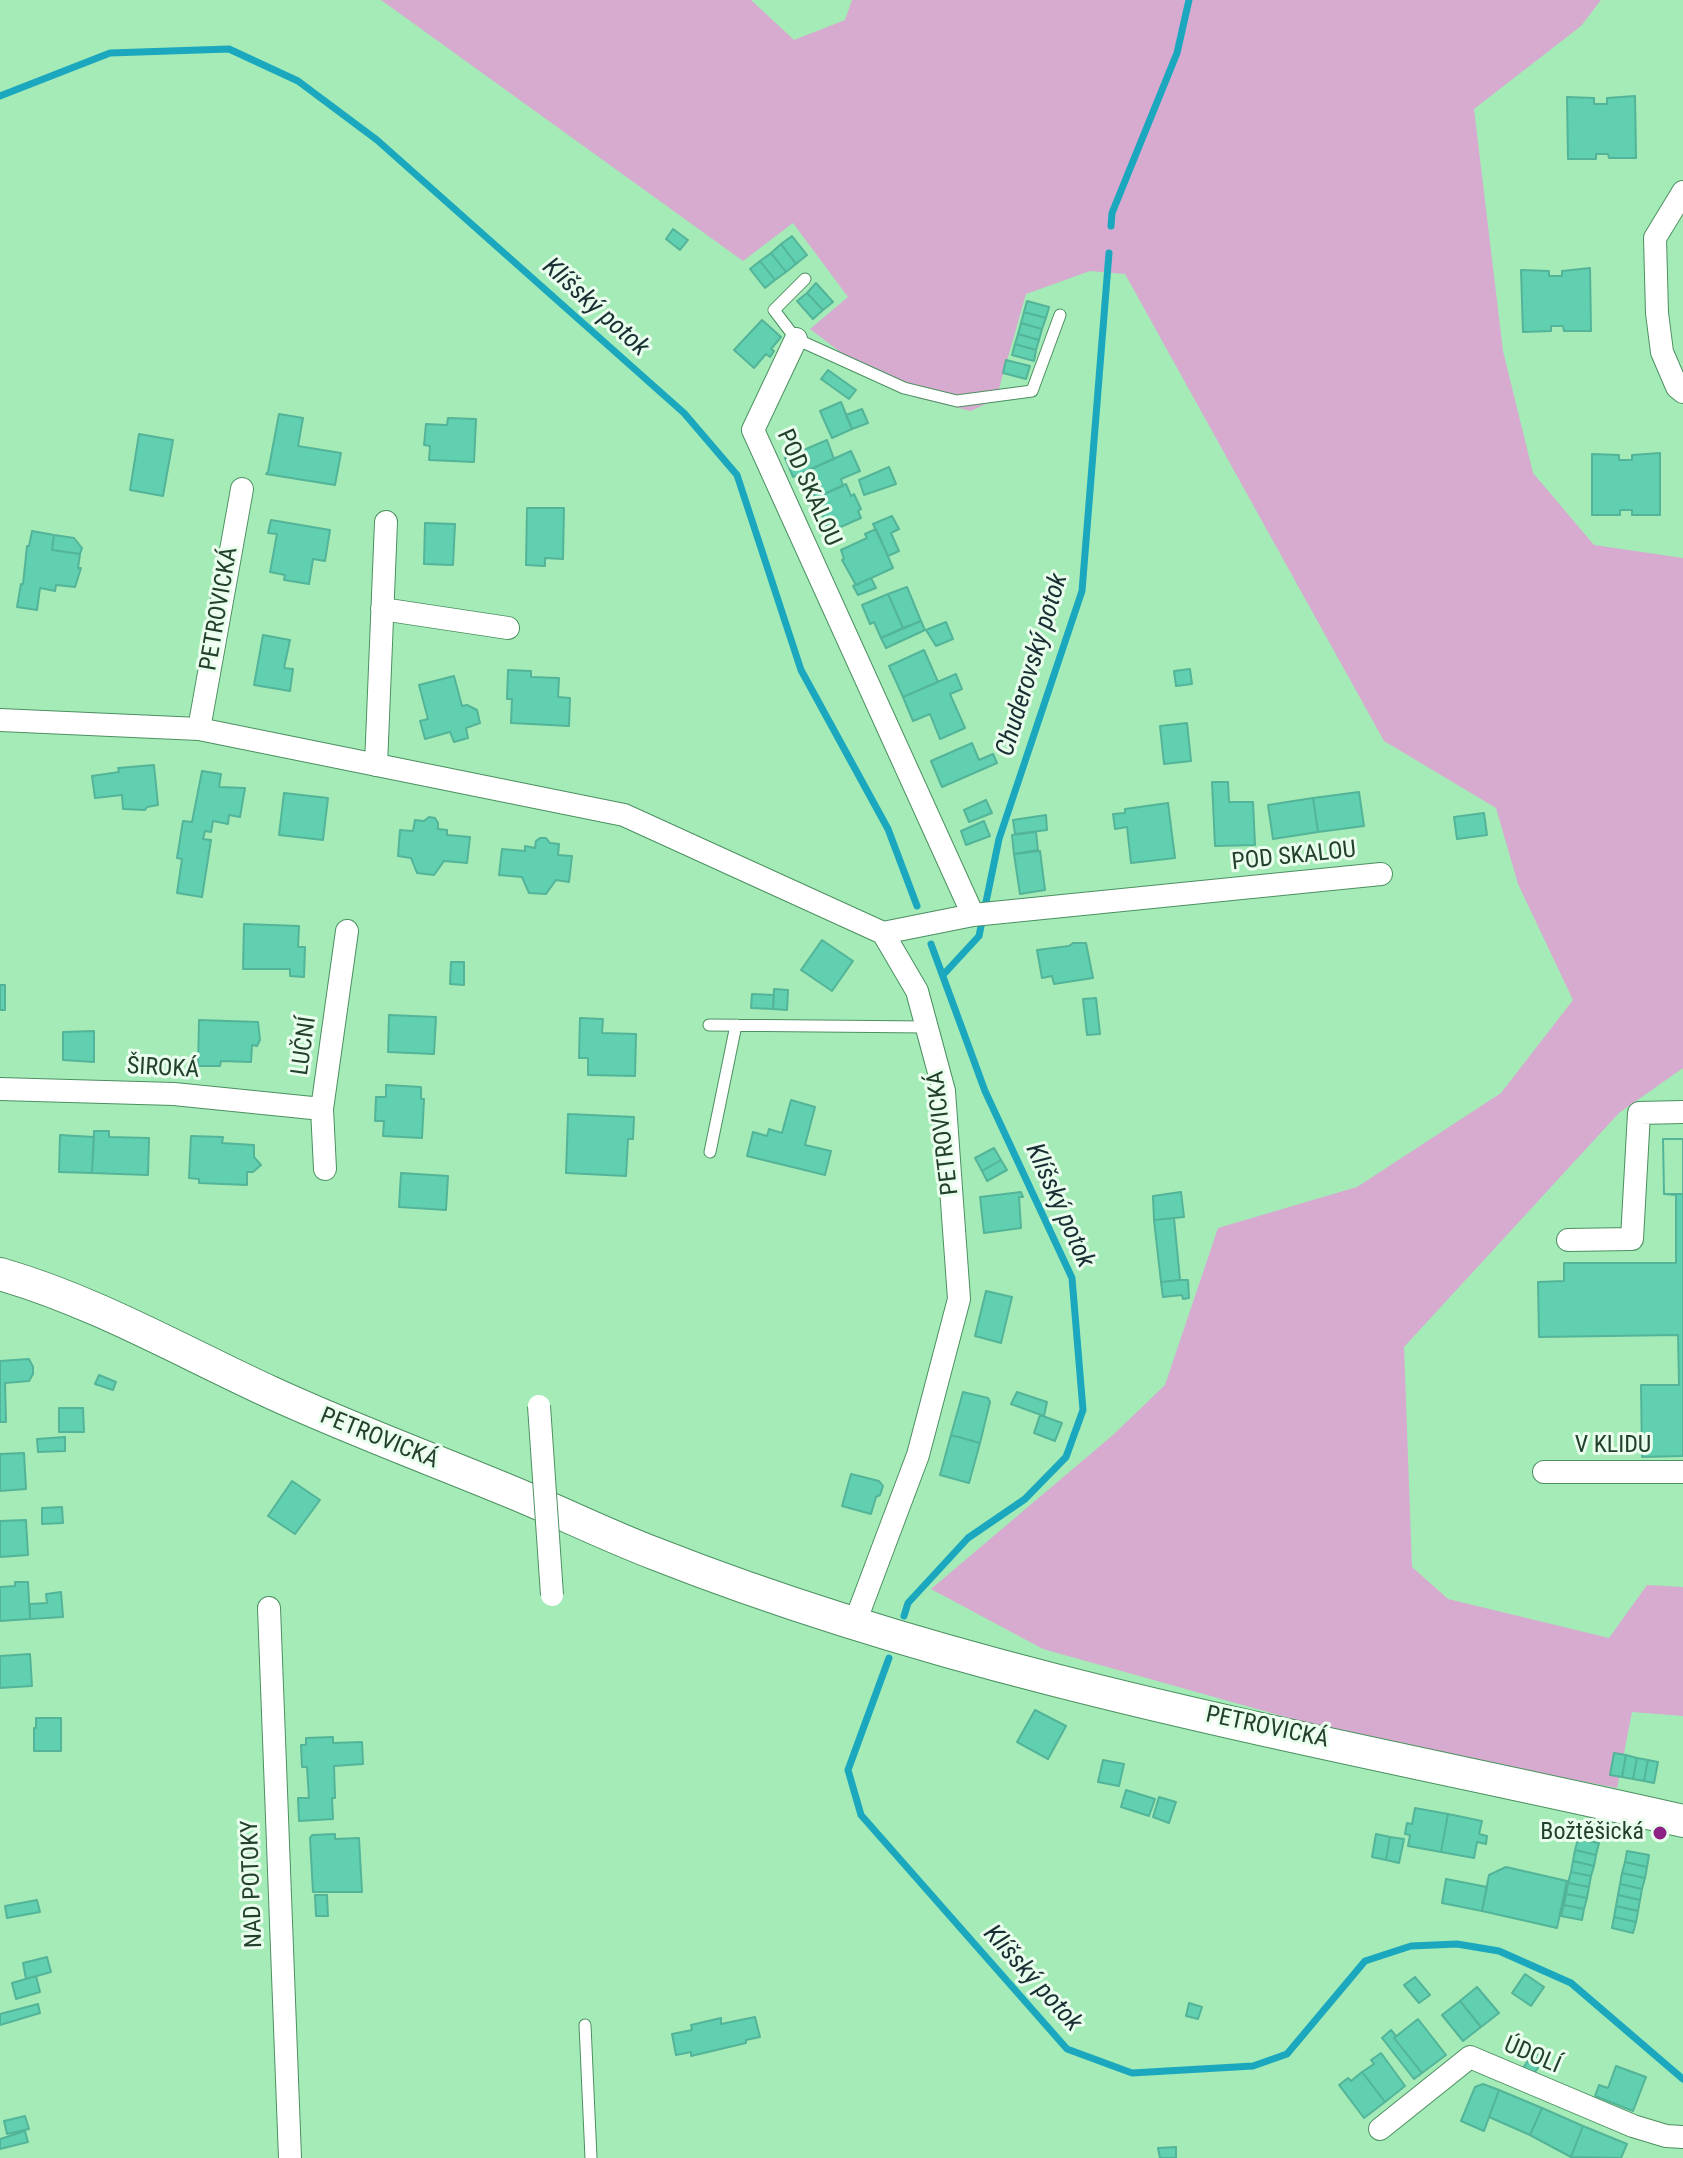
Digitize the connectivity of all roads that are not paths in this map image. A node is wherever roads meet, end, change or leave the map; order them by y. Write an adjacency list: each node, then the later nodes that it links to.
1 (1683, 192): 5 (street)
2 (805, 279): 4 (lane)
3 (1060, 315): 4 (lane)
4 (796, 339): 14 (street, POD SKALOU)
5 (1683, 392)
6 (242, 489): 11 (street, PETROVICKÁ)
7 (386, 522): 8 (street)
8 (382, 609): 9 (street); 12 (street)
9 (508, 628)
10 (0, 720): 11 (street)
11 (199, 729): 12 (street)
12 (376, 765): 16 (street)
13 (1381, 874): 14 (street, POD SKALOU)
14 (974, 915): 16 (street, POD SKALOU)
15 (347, 931): 21 (street, LUČNÍ)
16 (883, 933): 19 (street, PETROVICKÁ)
17 (709, 1025): 18 (lane)
18 (736, 1025): 19 (lane); 23 (lane)
19 (927, 1027): 32 (street, PETROVICKÁ)
20 (0, 1089): 21 (street, ŠIROKÁ)
21 (322, 1109): 24 (street, LUČNÍ)
22 (1683, 1112): 25 (street)
23 (710, 1152)
24 (325, 1169)
25 (1568, 1240)
26 (0, 1274): 32 (main road, PETROVICKÁ)
27 (539, 1406): 30 (street, bridge)
28 (1544, 1472): 29 (street, V KLIDU)
29 (1683, 1472)
30 (552, 1595)
31 (269, 1608): 37 (street, NAD POTOKY)
32 (854, 1625): 33 (main road, PETROVICKÁ)
33 (1683, 1821)
34 (585, 2025): 38 (lane)
35 (1380, 2129): 36 (street, ÚDOLÍ)
36 (1683, 2137)
37 (286, 2157)
38 (591, 2158)

